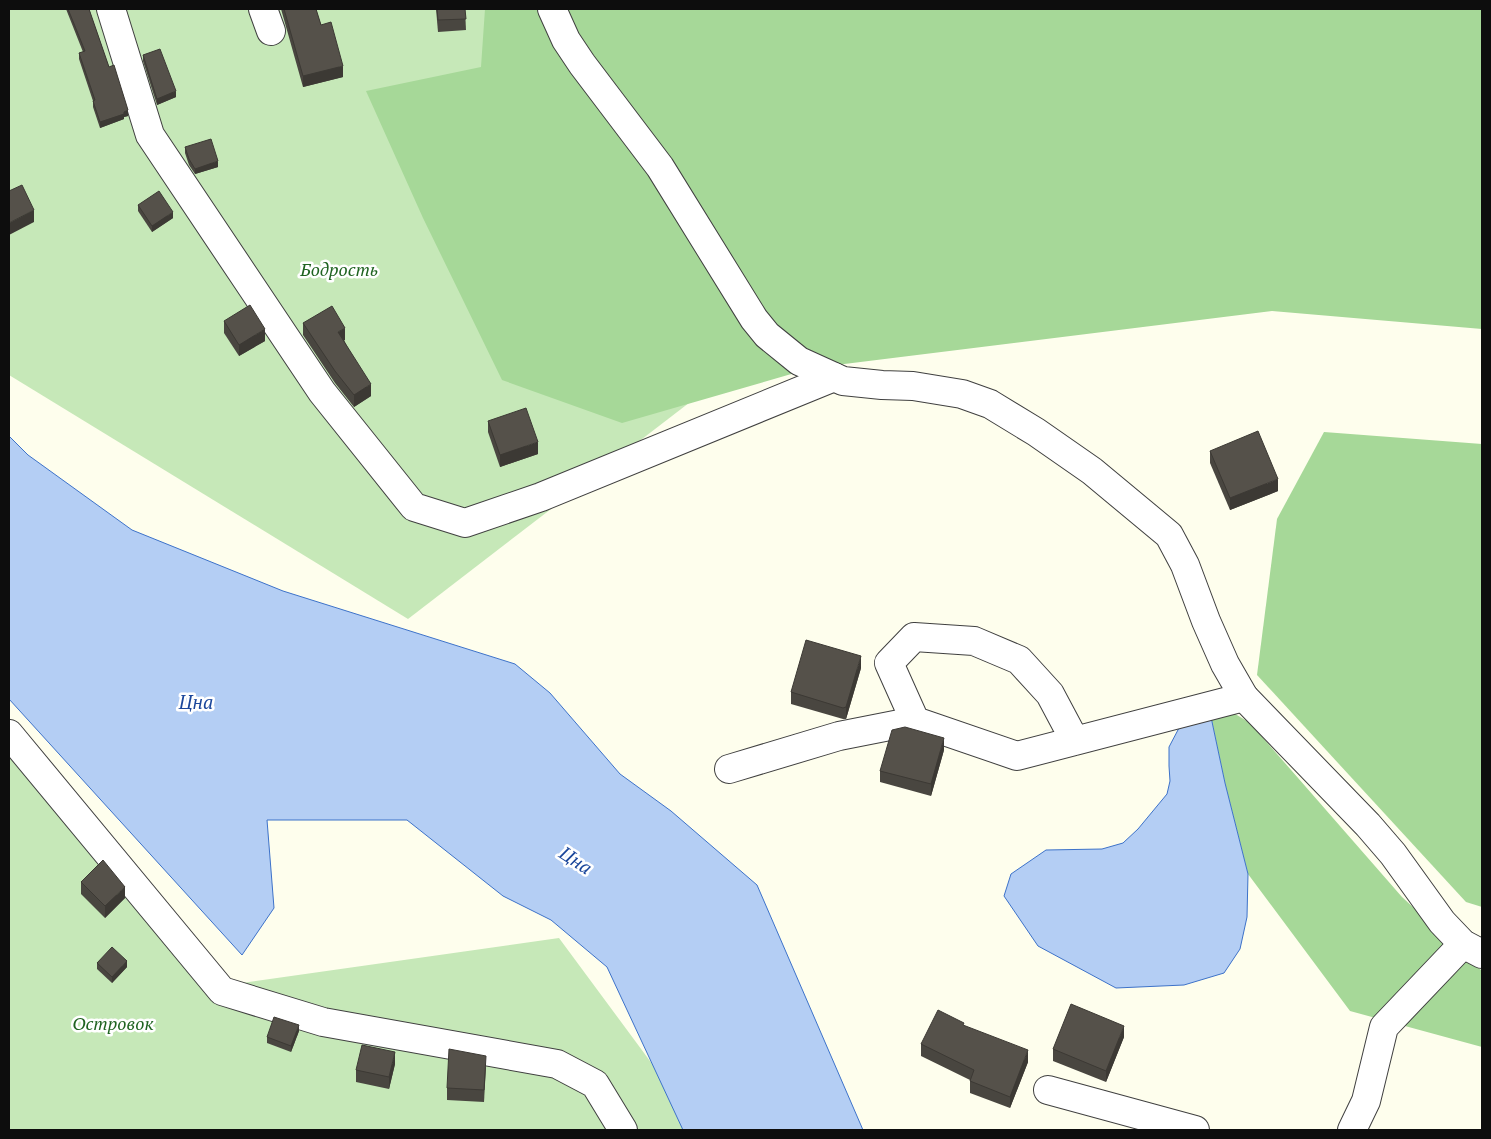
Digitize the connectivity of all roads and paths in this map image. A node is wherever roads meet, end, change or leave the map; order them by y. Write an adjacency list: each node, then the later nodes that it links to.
1 (111, 9): 3 (street)
2 (552, 9): 3 (street)
3 (834, 377): 4 (street)
4 (1244, 697): 7 (street); 9 (street)
5 (915, 721): 7 (street); 7 (street); 8 (street)
6 (9, 734): 11 (street)
7 (1075, 741)
8 (730, 769)
9 (1473, 949): 13 (street)
10 (1048, 1090): 12 (street)
11 (623, 1130)
12 (1195, 1130)
13 (1352, 1130)

